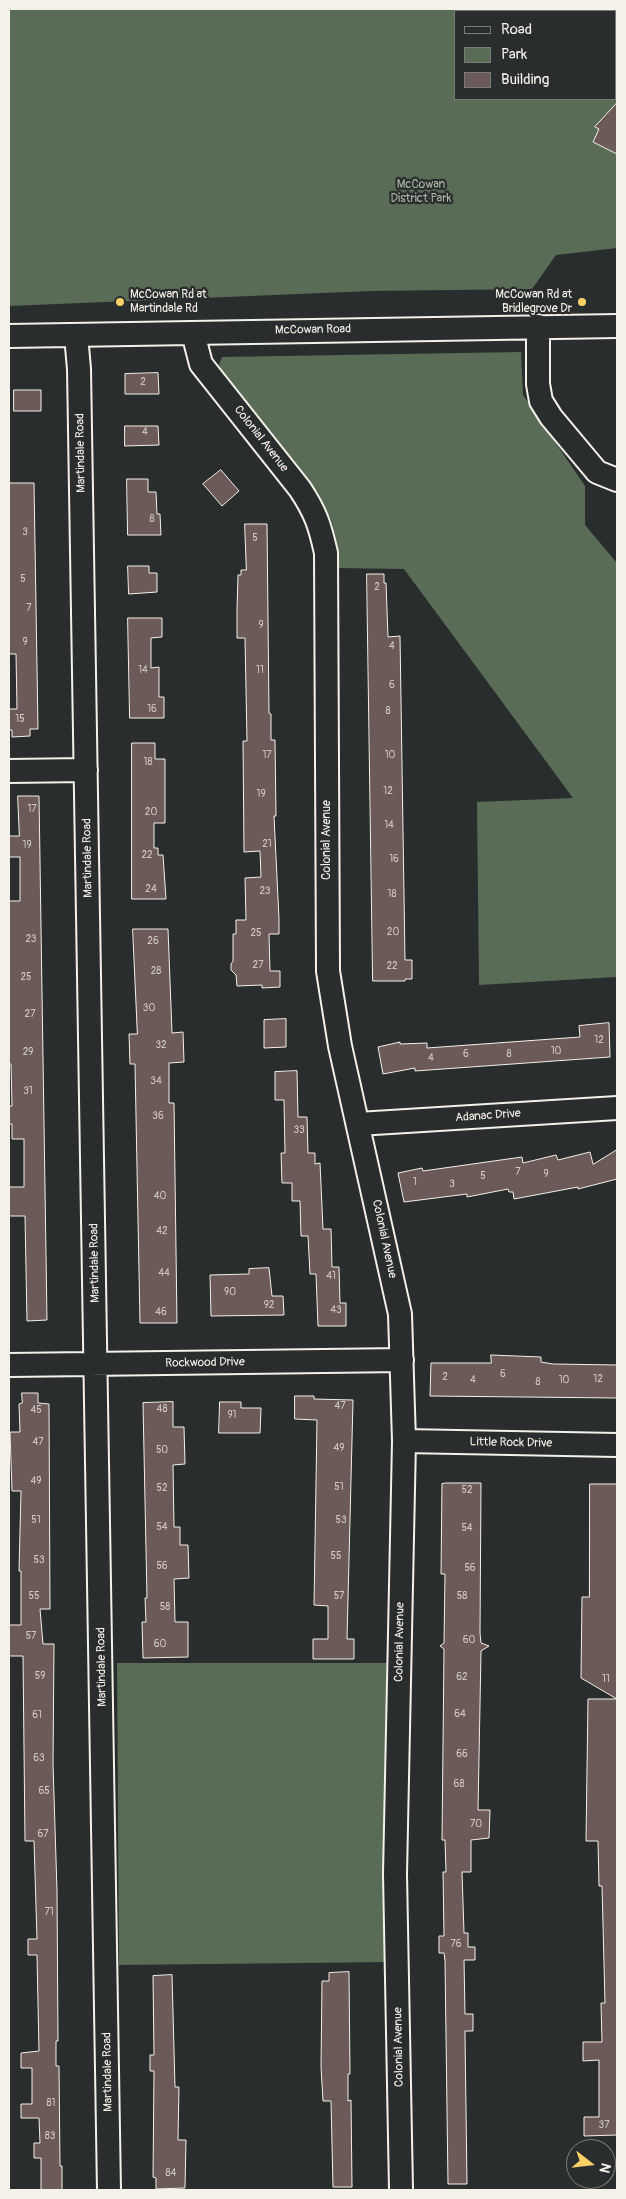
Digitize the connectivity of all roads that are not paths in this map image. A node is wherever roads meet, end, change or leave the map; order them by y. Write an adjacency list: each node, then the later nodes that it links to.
1 (538, 326): 2 (street, McCowan Road); 3 (street, McCowan Road); 6 (street)
2 (617, 326)
3 (193, 333): 4 (street, McCowan Road); 10 (street, Colonial Avenue)
4 (76, 335): 5 (street, McCowan Road); 7 (street, Martindale Road)
5 (9, 336)
6 (617, 480)
7 (86, 770): 8 (street); 12 (street, Martindale Road)
8 (9, 771)
9 (617, 1108): 10 (street, Adanac Drive)
10 (358, 1124): 11 (street, Colonial Avenue)
11 (402, 1360): 12 (street, Rockwood Drive); 14 (street, Colonial Avenue)
12 (97, 1364): 13 (street, Rockwood Drive); 16 (street, Martindale Road)
13 (9, 1365)
14 (404, 1440): 15 (street, Little Rock Drive); 17 (street, Colonial Avenue)
15 (617, 1445)
16 (109, 2190)
17 (401, 2190)

